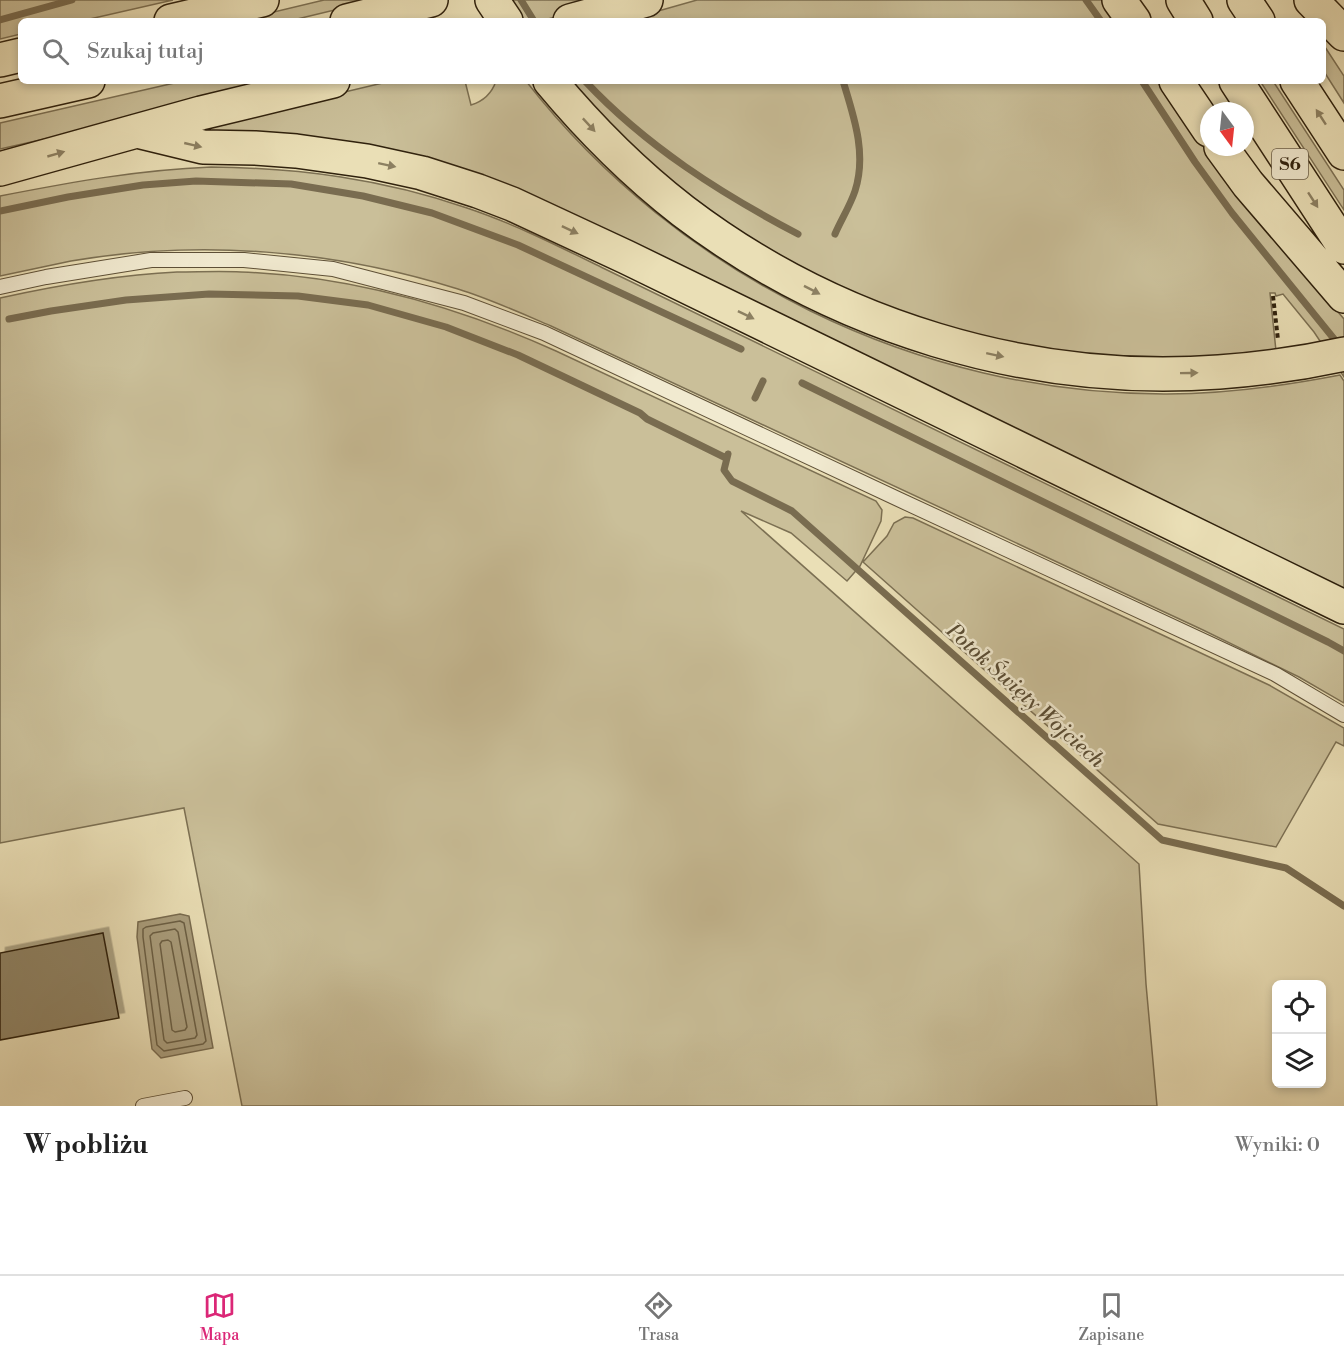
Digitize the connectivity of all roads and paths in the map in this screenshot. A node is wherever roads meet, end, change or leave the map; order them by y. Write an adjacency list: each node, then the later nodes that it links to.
1 (262, 0): 9 (highway)
2 (431, 0): 10 (highway)
3 (492, 0): 11 (highway)
4 (646, 0): 12 (highway)
5 (1119, 0): 13 (highway)
6 (1183, 0): 14 (highway)
7 (1244, 0): 15 (highway)
8 (1310, 0): 16 (highway); 18 (highway)
9 (184, 18)
10 (359, 18)
11 (504, 18)
12 (581, 18)
13 (1132, 18)
14 (1194, 18)
15 (1256, 18)
16 (1319, 18)
17 (1326, 30): 21 (highway)
18 (1344, 34)
19 (18, 57): 20 (highway)
20 (0, 60)
21 (1344, 60)
22 (74, 84): 28 (highway)
23 (321, 84): 30 (highway)
24 (553, 84): 39 (highway, one-way to 39)
25 (1178, 84): 29 (highway)
26 (1238, 84): 34 (highway, S6, one-way to 34)
27 (1299, 84): 31 (highway, S6, one-way to 27)
28 (0, 101)
29 (1200, 117)
30 (136, 131): 33 (highway, one-way to 30); 40 (highway, one-way to 40)
31 (1344, 153)
32 (1228, 156): 37 (highway)
33 (0, 169)
34 (1344, 247)
35 (0, 287): 41 (lane)
36 (1273, 296): 38 (path)
37 (1344, 296)
38 (1278, 344)
39 (1338, 355)
40 (1344, 607)
41 (1344, 715)
42 (185, 1098): 43 (lane)
43 (143, 1106)

